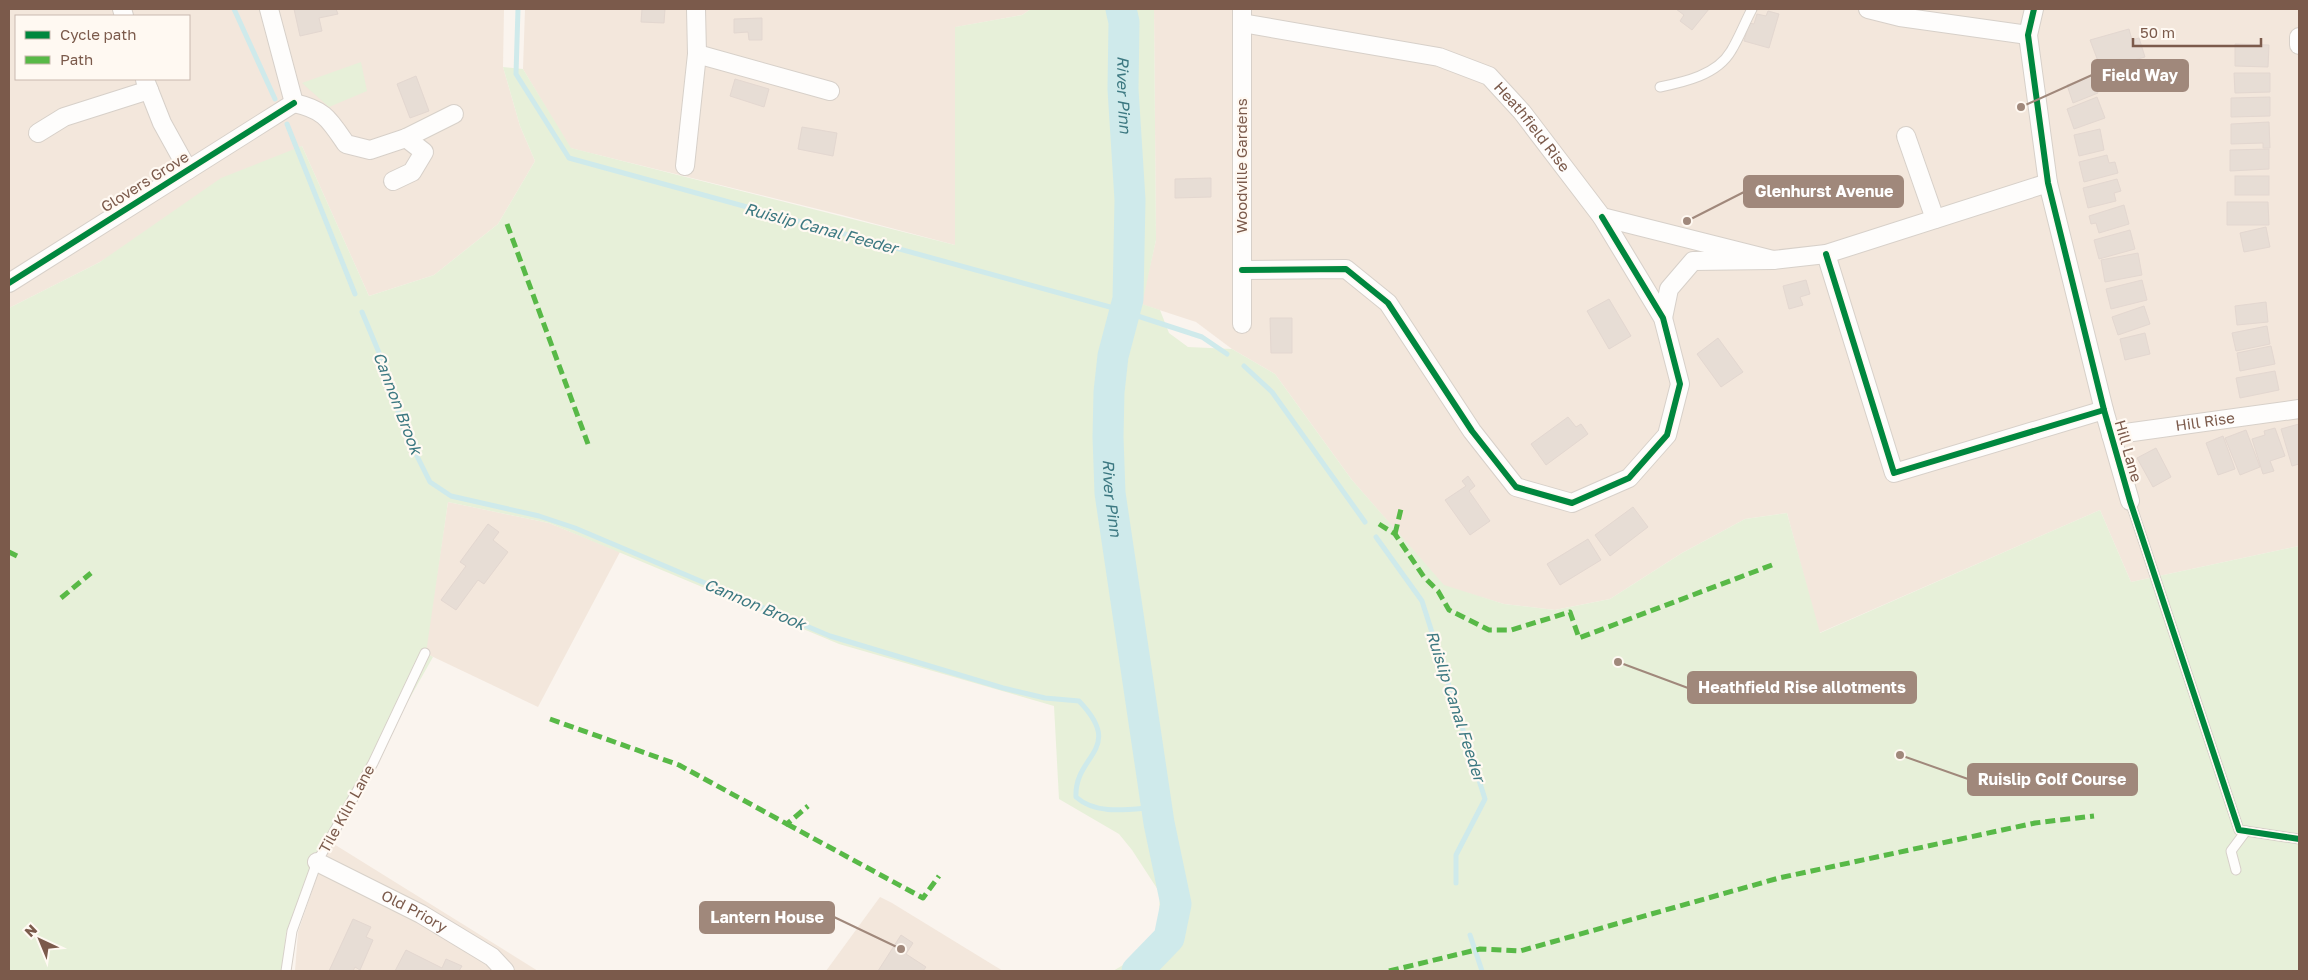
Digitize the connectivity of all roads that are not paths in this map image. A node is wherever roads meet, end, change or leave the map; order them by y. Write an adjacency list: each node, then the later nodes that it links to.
1 (269, 9): 14 (street)
2 (696, 9): 10 (street)
3 (1752, 9): 12 (lane)
4 (1868, 9): 7 (street)
5 (2034, 9): 7 (street, Hill Lane)
6 (1242, 16): 23 (street, Heathfield Rise); 27 (street, Woodville Gardens)
7 (2028, 35): 22 (street, Hill Lane)
8 (2299, 37): 9 (street)
9 (2299, 45)
10 (697, 54): 13 (street); 19 (street)
11 (147, 84): 16 (street); 20 (street)
12 (1660, 87)
13 (830, 90)
14 (294, 103): 18 (street); 20 (street, Glovers Grove)
15 (454, 114): 18 (street)
16 (38, 133)
17 (1906, 136): 24 (street)
18 (406, 138): 21 (street)
19 (685, 166)
20 (188, 170): 28 (street, Glovers Grove)
21 (393, 181)
22 (2048, 183): 24 (street); 32 (street, Hill Lane)
23 (1602, 217): 26 (street); 29 (street, Heathfield Rise)
24 (1935, 219): 25 (street)
25 (1826, 254): 26 (street); 32 (street)
26 (1773, 260): 29 (street)
27 (1242, 270): 29 (street); 30 (street, Woodville Gardens)
28 (9, 283)
29 (1663, 318)
30 (1242, 324)
31 (2299, 409): 33 (street, Hill Rise)
32 (2104, 410): 33 (street, Hill Lane)
33 (2111, 435): 34 (street, Hill Lane)
34 (2130, 501): 36 (lane, Hill Lane)
35 (426, 653): 38 (lane, Tile Kiln Lane)
36 (2246, 830): 37 (lane); 39 (lane)
37 (2299, 838)
38 (317, 862): 40 (lane, Tile Kiln Lane); 41 (street, Old Priory)
39 (2236, 870)
40 (286, 971)
41 (505, 971)

